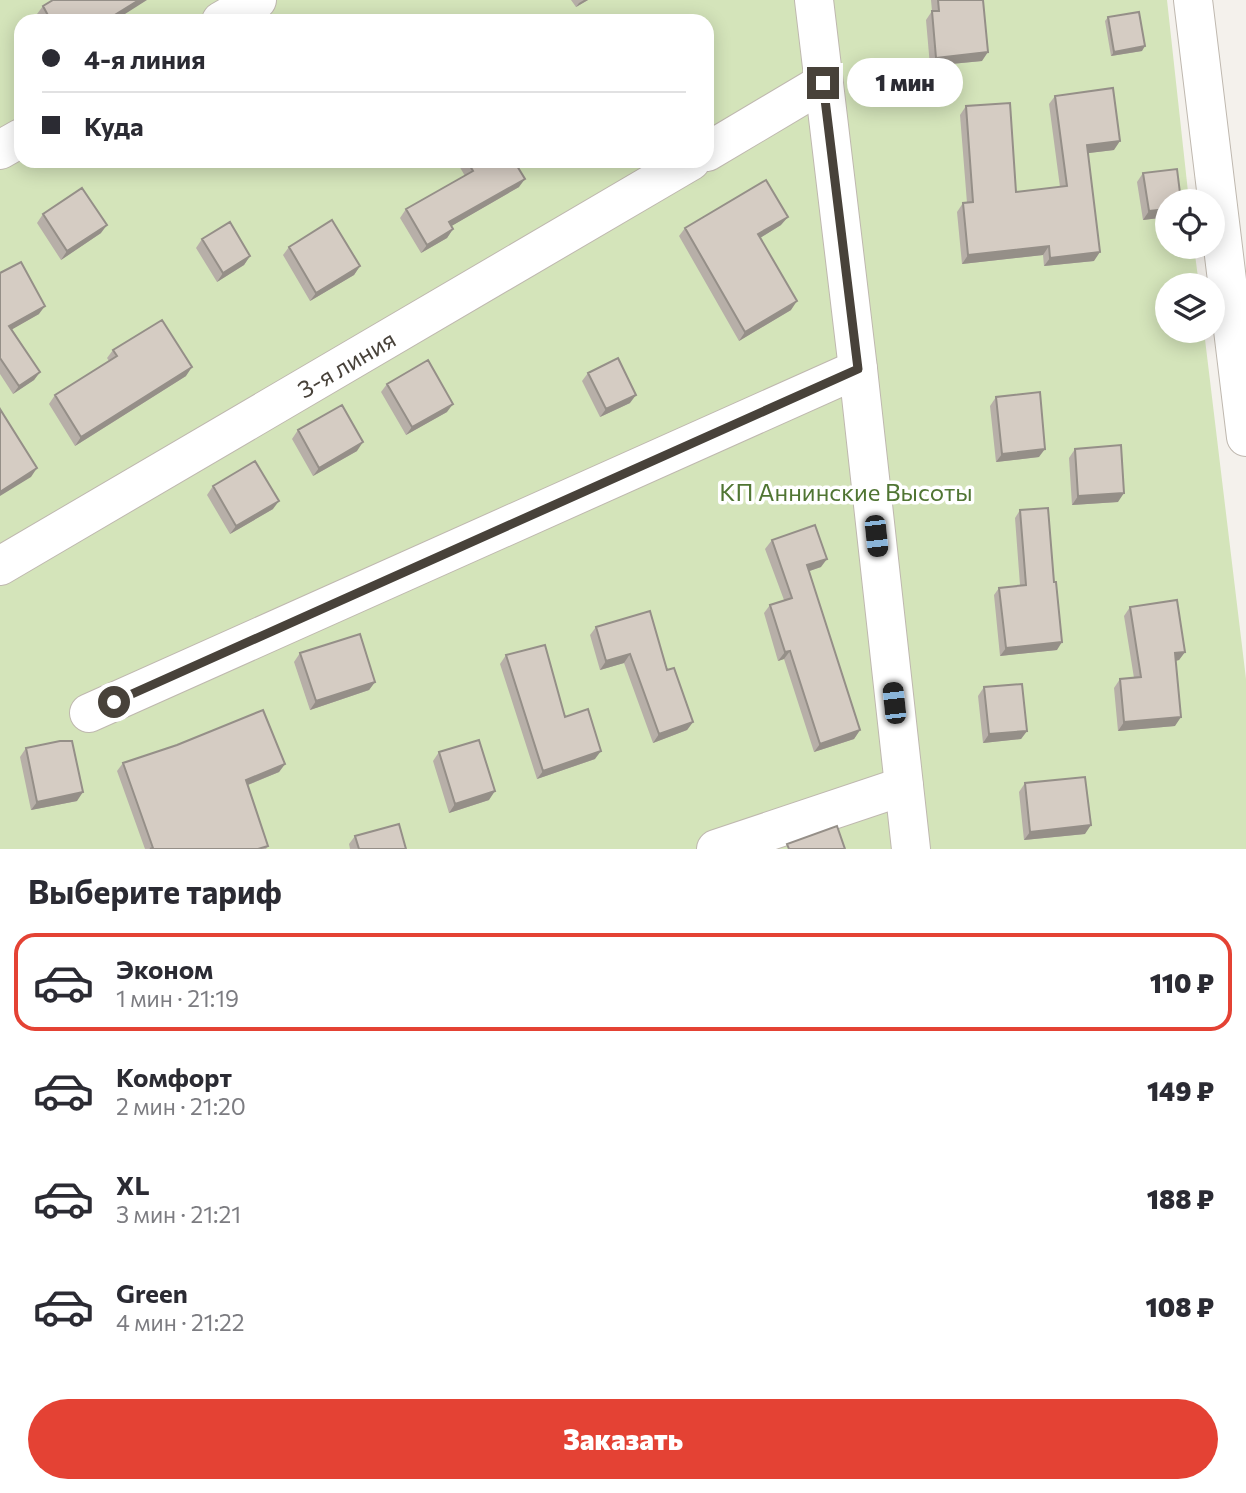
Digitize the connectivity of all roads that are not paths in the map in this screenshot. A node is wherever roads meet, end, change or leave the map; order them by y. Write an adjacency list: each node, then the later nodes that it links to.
1 (257, 0): 4 (street)
2 (814, 0): 5 (street)
3 (1193, 0): 9 (street)
4 (233, 14)
5 (823, 83): 6 (street); 8 (street)
6 (714, 148)
7 (679, 168): 10 (street, 3-я линия)
8 (858, 369): 11 (street); 12 (street)
9 (1246, 437)
10 (0, 566)
11 (89, 713)
12 (904, 786): 13 (street); 14 (street)
13 (716, 849)
14 (911, 849)

